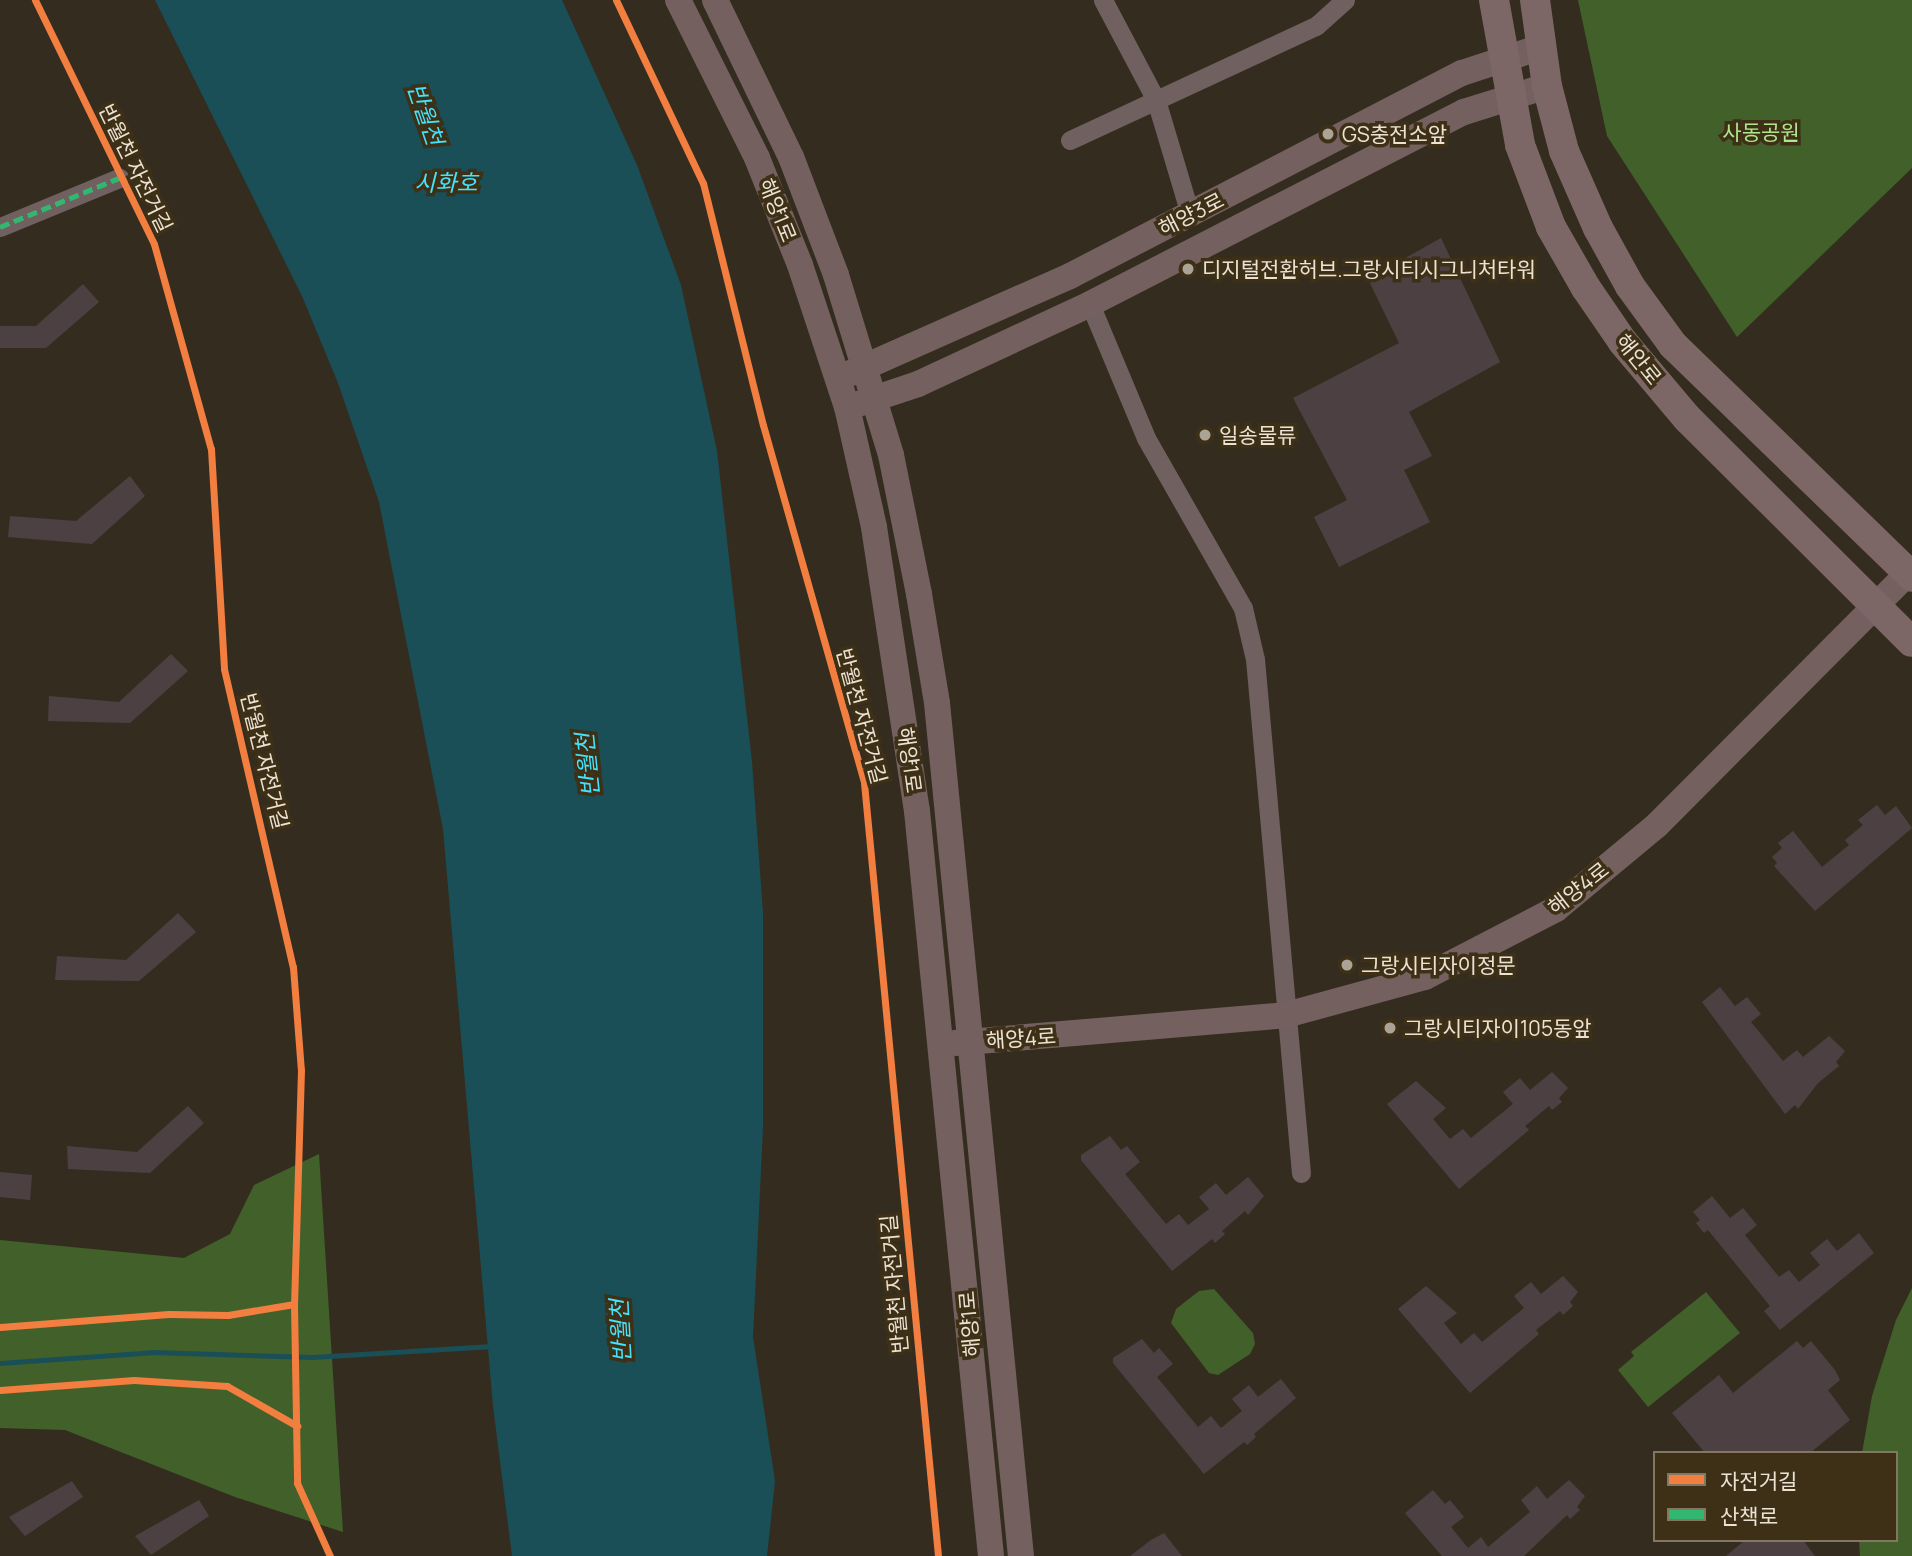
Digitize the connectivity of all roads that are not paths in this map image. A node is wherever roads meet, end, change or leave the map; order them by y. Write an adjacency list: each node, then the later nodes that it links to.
1 (678, 0): 18 (street, 해양1로)
2 (715, 0): 17 (street, 해양1로)
3 (1103, 0): 11 (street)
4 (1345, 0): 11 (street)
5 (1494, 0): 8 (main road, 해안로)
6 (1535, 0): 7 (main road, 해안로)
7 (1541, 47): 8 (street, 해양3로); 9 (main road, 해안로)
8 (1503, 57): 10 (main road, 해안로); 14 (street, 해양3로)
9 (1547, 86): 10 (street, 해양3로); 21 (main road, 해안로)
10 (1510, 98): 16 (street, 해양3로); 22 (main road, 해안로)
11 (1156, 100): 12 (street); 14 (street)
12 (1070, 140)
13 (119, 178): 15 (street)
14 (1190, 214): 17 (street, 해양3로)
15 (0, 227)
16 (1090, 304): 19 (street, 해양3로); 24 (street)
17 (867, 366): 18 (street, 해양3로); 19 (street, 해양1로)
18 (838, 378): 20 (street, 해양1로)
19 (875, 398): 20 (street, 해양3로); 25 (street, 해양1로)
20 (847, 407): 26 (street, 해양1로)
21 (1910, 575): 22 (street, 해양4로)
22 (1875, 605): 23 (main road, 해안로); 24 (street, 해양4로)
23 (1912, 642)
24 (1286, 1015): 25 (street, 해양4로); 27 (street)
25 (972, 1042): 26 (street, 해양4로); 29 (street, 해양1로)
26 (943, 1044): 28 (street, 해양1로)
27 (1301, 1174)
28 (991, 1556)
29 (1021, 1556)

